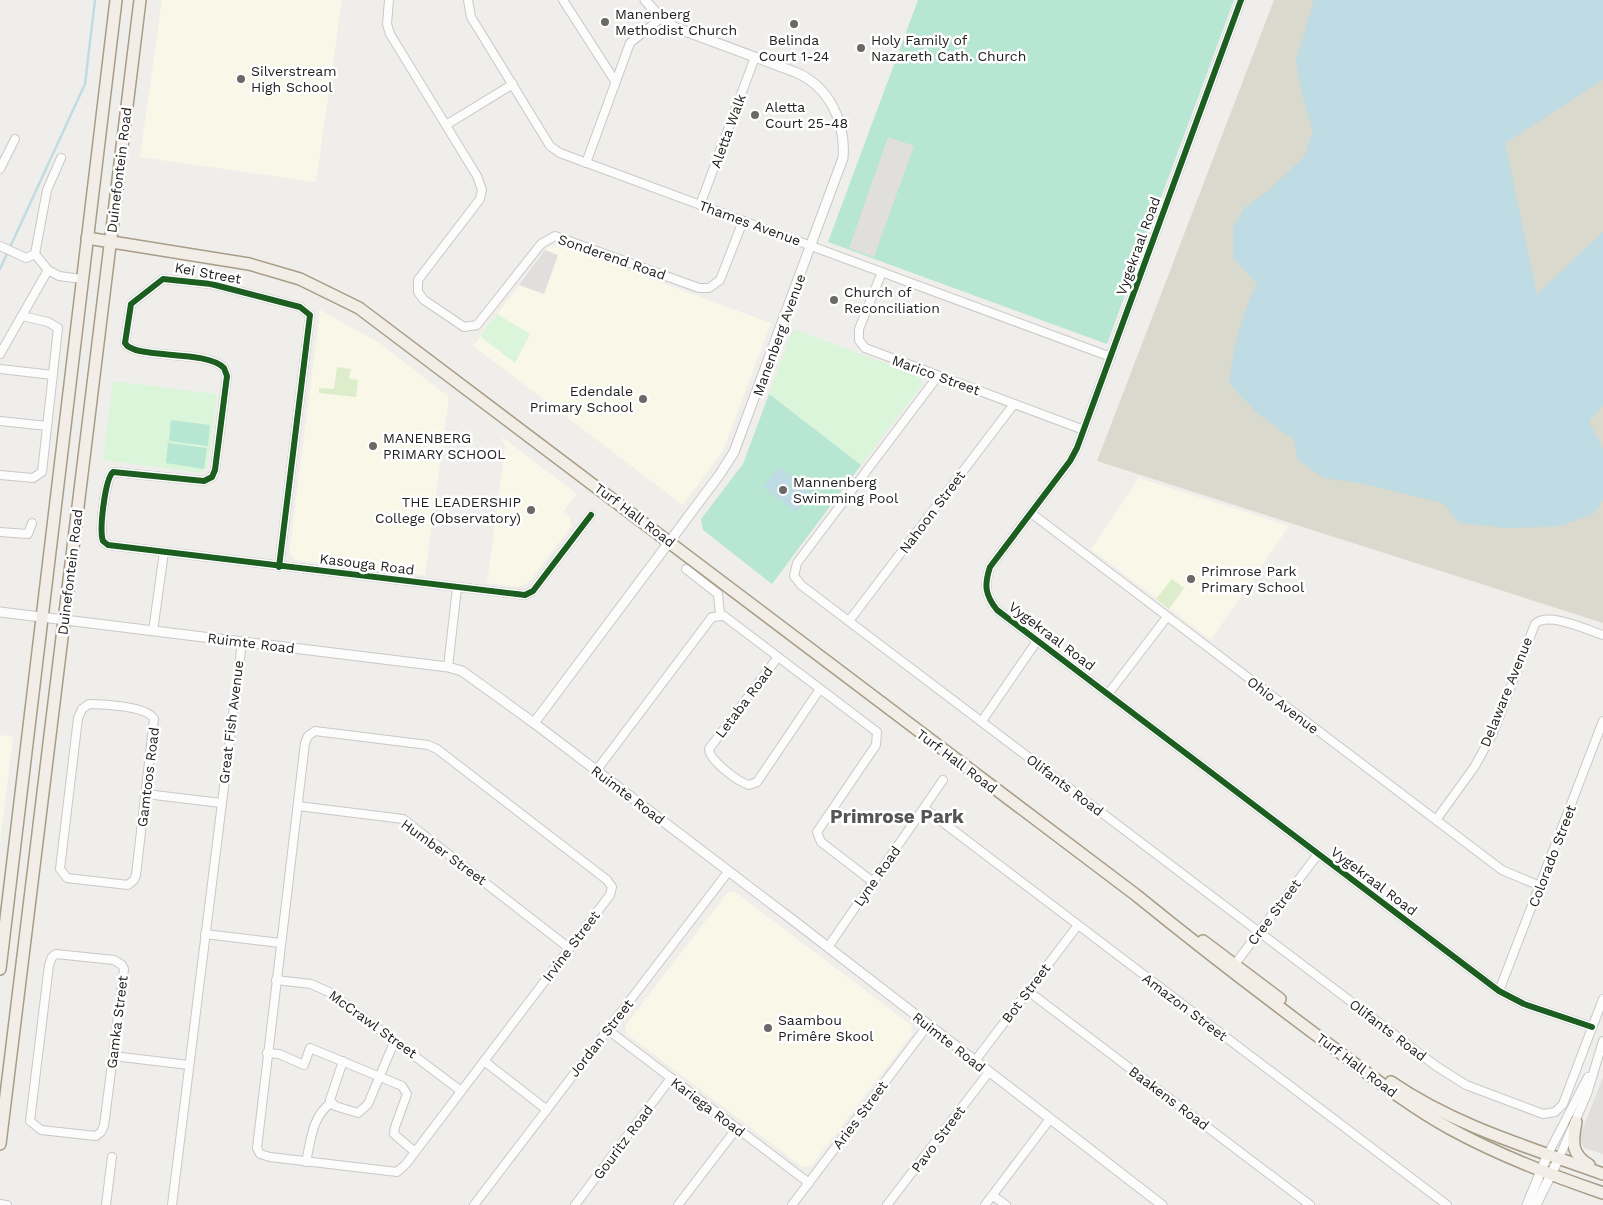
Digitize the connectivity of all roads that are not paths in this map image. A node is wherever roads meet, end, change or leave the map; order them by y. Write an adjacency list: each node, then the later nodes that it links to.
1 (116, 0): 19 (main road, Duinefontein Road)
2 (140, 0): 20 (main road, Duinefontein Road)
3 (390, 0): 12 (street, Sonderend Road)
4 (468, 0): 11 (street, Thames Avenue)
5 (563, 0): 10 (street)
6 (645, 0): 8 (street, Manenberg Avenue)
7 (1241, 0): 29 (street, Vygekraal Road)
8 (661, 18): 9 (street, Manenberg Avenue); 10 (street)
9 (755, 57): 17 (street, Aletta Walk); 21 (street, Manenberg Avenue)
10 (615, 81): 15 (street)
11 (513, 84): 12 (street); 15 (street, Thames Avenue)
12 (446, 125): 18 (street, Sonderend Road)
13 (15, 139): 16 (street)
14 (61, 158): 23 (street)
15 (586, 163): 17 (street, Thames Avenue)
16 (0, 169)
17 (700, 205): 18 (street, Thames Avenue)
18 (743, 221): 21 (street, Thames Avenue)
19 (87, 238): 20 (main road, Turf Hall Road); 26 (main road, Duinefontein Road)
20 (111, 241): 43 (main road, Turf Hall Road); 52 (main road, Duinefontein Road)
21 (812, 246): 25 (street, Thames Avenue); 43 (street, Manenberg Avenue)
22 (2, 247): 23 (street)
23 (35, 254): 24 (street)
24 (48, 270): 26 (street); 27 (street)
25 (882, 272): 29 (street, Thames Avenue); 32 (street, Marico Street)
26 (82, 279): 51 (main road, Duinefontein Road)
27 (22, 316): 28 (street); 31 (street)
28 (0, 354)
29 (1111, 357): 36 (street, Vygekraal Road)
30 (0, 369): 31 (street)
31 (53, 375): 35 (street)
32 (938, 376): 33 (street, Marico Street); 53 (street, Olifants Road)
33 (1014, 404): 36 (street, Marico Street); 53 (street, Nahoon Street)
34 (0, 421): 35 (street)
35 (47, 426): 37 (street)
36 (1084, 430): 38 (street, Vygekraal Road)
37 (0, 475)
38 (1032, 513): 50 (street, Ohio Avenue); 56 (street, Vygekraal Road)
39 (591, 515): 47 (street, Kasouga Road)
40 (32, 523): 41 (street)
41 (0, 532)
42 (103, 541): 44 (street, Kasouga Road); 45 (street, Kei Street)
43 (669, 541): 64 (street, Manenberg Avenue); 82 (main road, Turf Hall Road)
44 (164, 552): 45 (street, Kasouga Road); 54 (street)
45 (279, 566): 47 (street, Kasouga Road)
46 (686, 570): 49 (street)
47 (457, 588): 59 (street)
48 (0, 612): 51 (street, Ruimte Road)
49 (720, 615): 58 (street, Letaba Road); 65 (street)
50 (1167, 617): 61 (street); 71 (street, Ohio Avenue)
51 (44, 618): 52 (street, Ruimte Road); 83 (main road, Duinefontein Road)
52 (64, 620): 54 (street, Ruimte Road); 109 (main road, Duinefontein Road)
53 (849, 621): 62 (street, Olifants Road)
54 (153, 631): 57 (street, Ruimte Road)
55 (1603, 635): 71 (street, Delaware Avenue)
56 (1037, 641): 61 (street, Vygekraal Road); 62 (street)
57 (242, 642): 59 (street, Ruimte Road); 68 (street, Great Fish Avenue)
58 (778, 657): 60 (street, Letaba Road); 60 (street, Letaba Road)
59 (448, 667): 64 (street, Ruimte Road)
60 (820, 689): 74 (street, Letaba Road)
61 (1108, 694): 72 (street, Vygekraal Road)
62 (982, 721): 77 (street, Olifants Road)
63 (1603, 721): 75 (street, Colorado Street)
64 (534, 723): 65 (street, Ruimte Road)
65 (596, 771): 73 (street, Ruimte Road)
66 (943, 780): 70 (street, Lyne Road)
67 (146, 794): 67 (street, Gamtoos Road); 68 (street, Great Fish Avenue)
68 (221, 803): 78 (street, Great Fish Avenue)
69 (298, 806): 79 (street, Irvine Street); 81 (street, Humber Street); 81 (street, Irvine Street)
70 (924, 808): 74 (street, Lyne Road); 76 (street, Amazon Street)
71 (1436, 820): 75 (street, Ohio Avenue)
72 (1318, 854): 77 (street, Cree Street); 86 (street, Vygekraal Road)
73 (728, 872): 80 (street, Ruimte Road); 90 (street, Jordan Street)
74 (873, 882): 80 (street, Lyne Road)
75 (1540, 886): 86 (street, Colorado Street)
76 (1078, 925): 85 (street, Bot Street); 132 (street, Amazon Street)
77 (1259, 932): 82 (street, Cree Street); 89 (street, Olifants Road)
78 (205, 934): 79 (street); 98 (street, Great Fish Avenue)
79 (280, 943): 84 (street, Irvine Street)
80 (828, 947): 88 (street, Ruimte Road)
81 (569, 948): 95 (street, Irvine Street)
82 (1233, 967): 111 (main road, Turf Hall Road); 114 (main road, Turf Hall Road)
83 (0, 969)
84 (276, 980): 91 (street, McCrawl Street); 93 (street, Irvine Street)
85 (1028, 991): 97 (street, Bot Street); 131 (street, Baakens Road)
86 (1499, 991): 89 (street, Vygekraal Road)
87 (1603, 999): 89 (street)
88 (928, 1026): 97 (street, Ruimte Road); 116 (street, Aries Street)
89 (1592, 1028)
90 (608, 1030): 102 (street, Kariega Road); 105 (street, Jordan Street)
91 (395, 1040): 101 (street); 103 (street, McCrawl Street)
92 (1603, 1042): 99 (street)
93 (267, 1054): 96 (street); 113 (street, Irvine Street)
94 (113, 1056): 94 (street, Gamka Street); 98 (street)
95 (484, 1060): 103 (street, Irvine Street); 105 (street)
96 (343, 1061): 101 (street); 104 (street)
97 (975, 1061): 100 (street, Ruimte Road)
98 (189, 1065): 122 (street, Great Fish Avenue)
99 (1593, 1069): 107 (street); 111 (street)
100 (989, 1072): 106 (street, Ruimte Road); 127 (street, Pavo Street)
101 (380, 1076): 104 (street); 110 (street)
102 (671, 1078): 108 (street, Kariega Road); 124 (street, Gouritz Road)
103 (461, 1091): 110 (street, Irvine Street)
104 (331, 1103): 113 (street)
105 (547, 1110): 123 (street, Jordan Street)
106 (1050, 1119): 118 (street); 130 (street, Ruimte Road)
107 (1576, 1122): 111 (street); 115 (main road)
108 (737, 1128): 116 (street, Kariega Road); 125 (street)
109 (0, 1144)
110 (415, 1152): 113 (street, Irvine Street)
111 (1553, 1156): 114 (street); 115 (main road, Turf Hall Road)
112 (112, 1157): 121 (street)
113 (306, 1162)
114 (1545, 1173): 117 (main road, Turf Hall Road); 133 (street); 134 (street)
115 (1603, 1173)
116 (809, 1183): 126 (street, Aries Street)
117 (1603, 1193)
118 (993, 1196): 128 (street); 129 (street)
119 (0, 1204): 120 (street)
120 (7, 1205)
121 (106, 1205)
122 (172, 1205)
123 (474, 1205)
124 (575, 1205)
125 (678, 1205)
126 (792, 1205)
127 (887, 1205)
128 (986, 1205)
129 (1006, 1205)
130 (1162, 1205)
131 (1310, 1205)
132 (1447, 1205)
133 (1527, 1205)
134 (1536, 1205)

